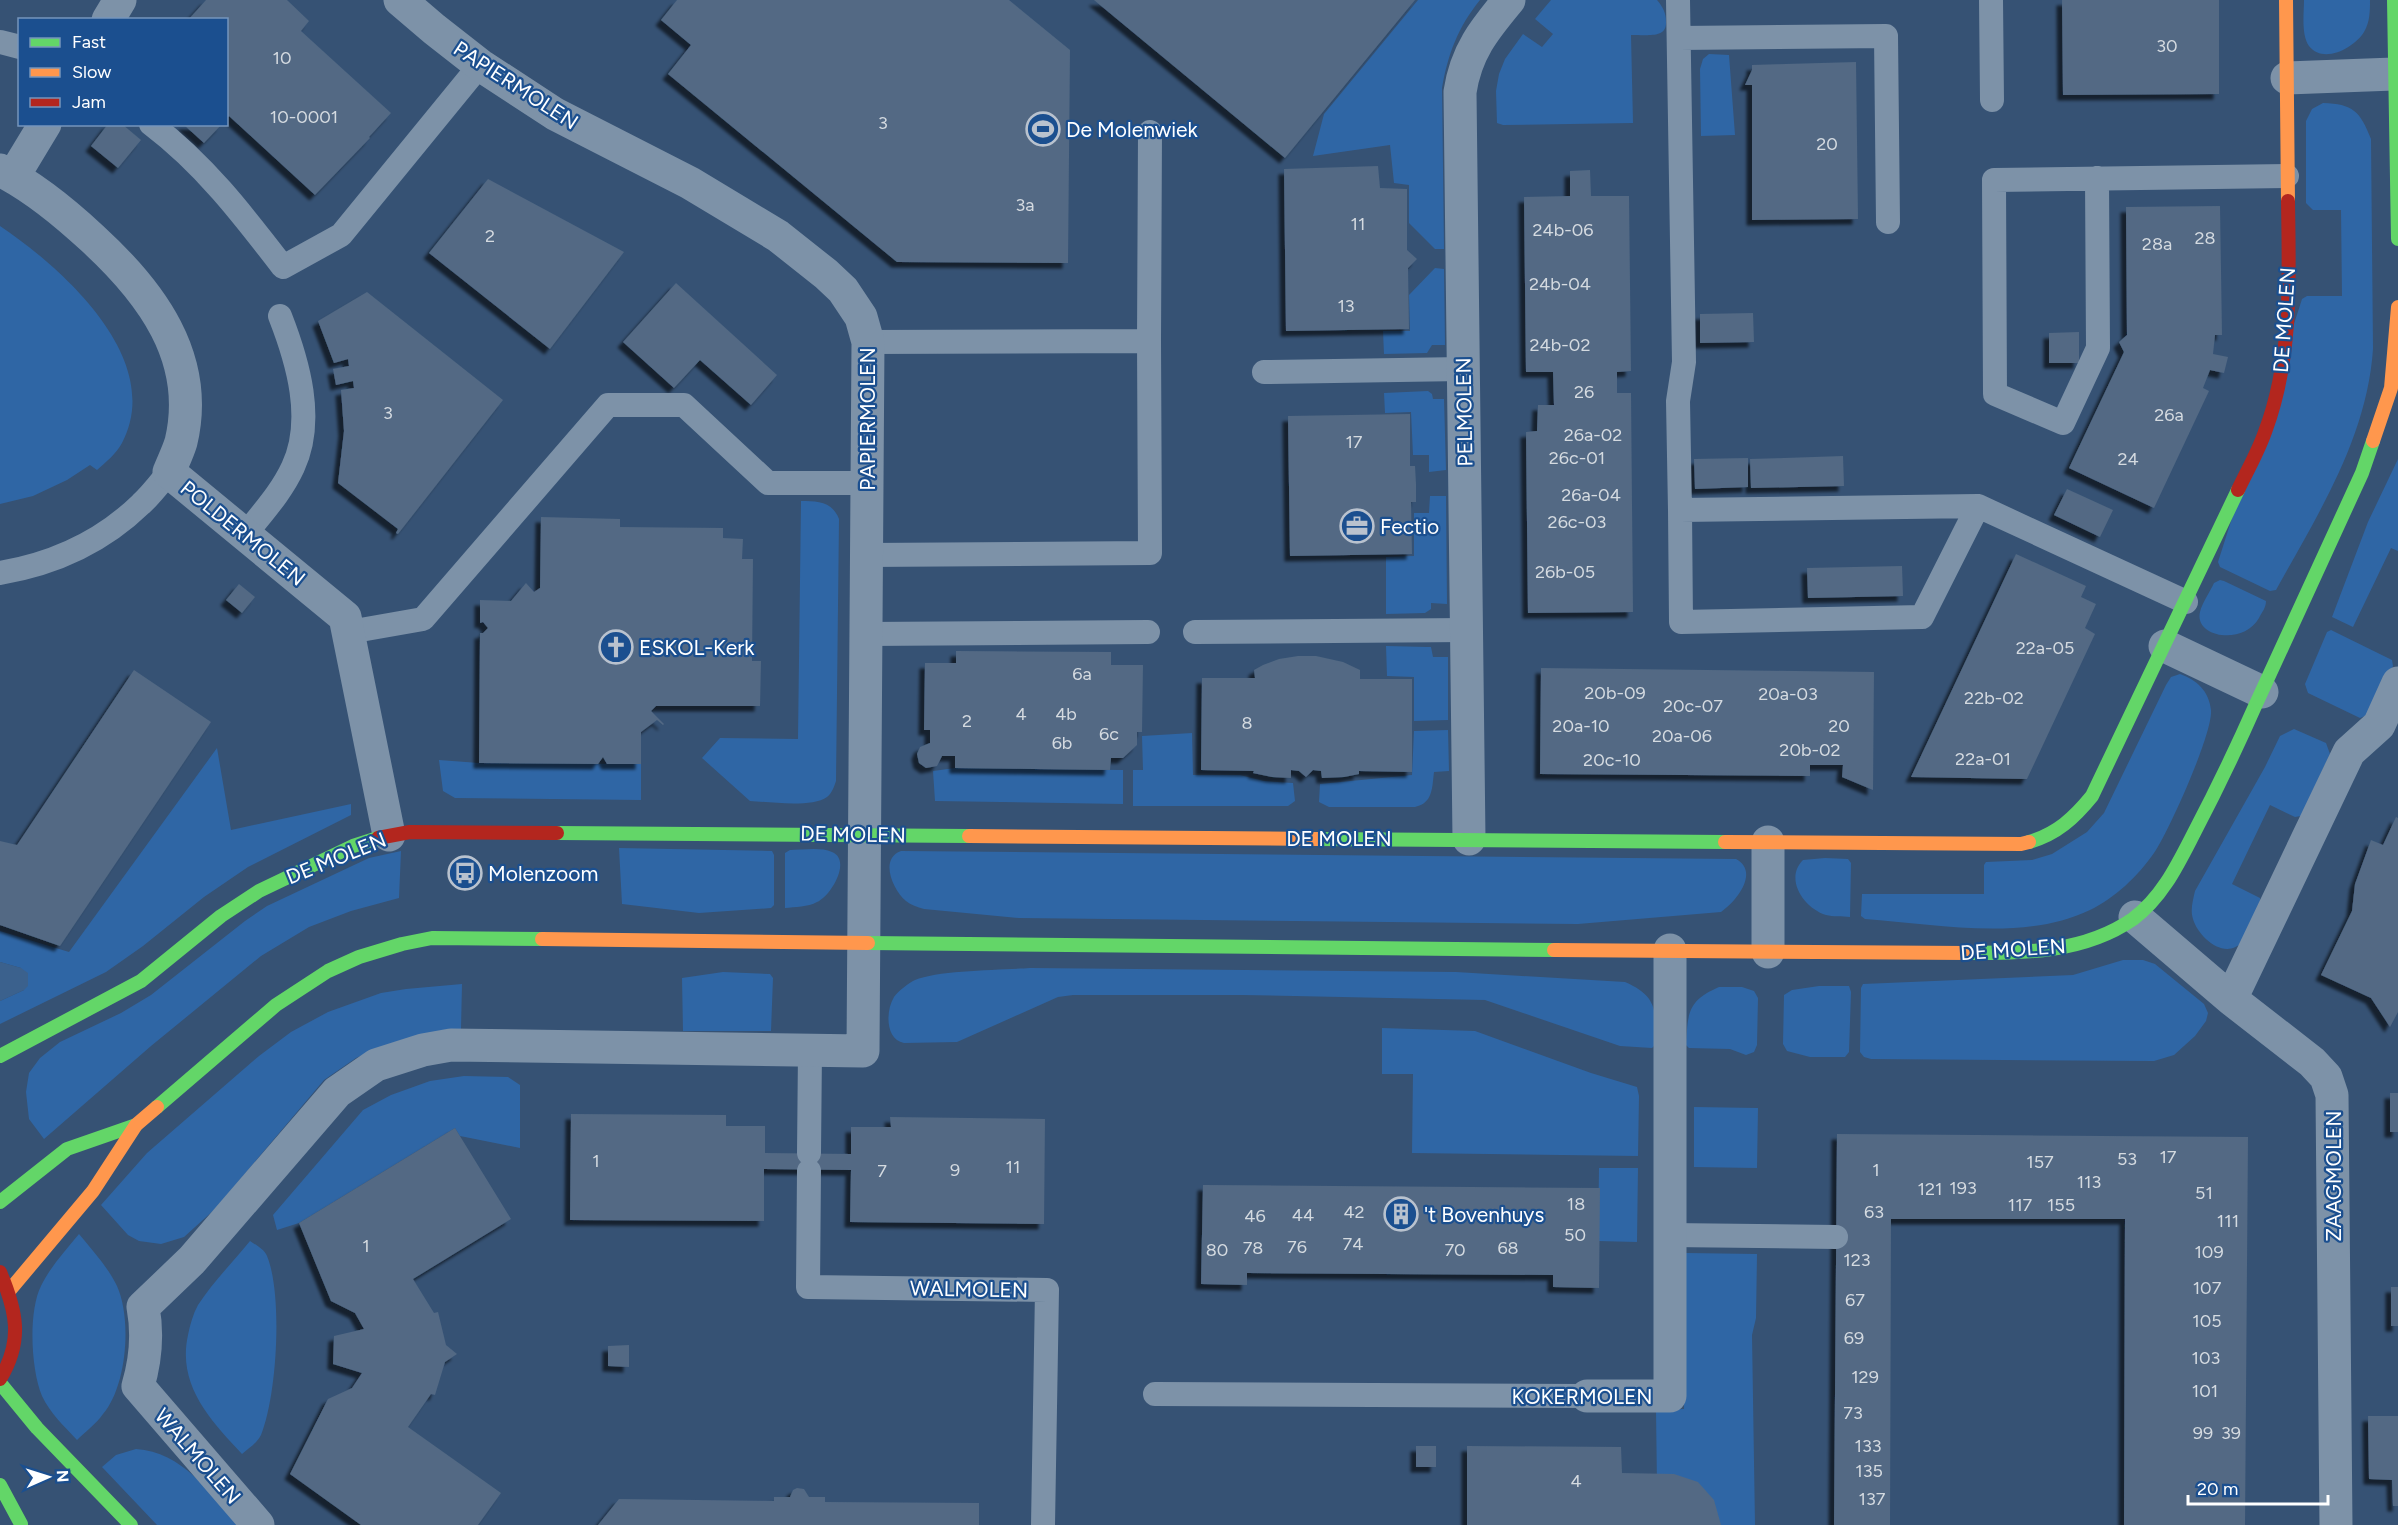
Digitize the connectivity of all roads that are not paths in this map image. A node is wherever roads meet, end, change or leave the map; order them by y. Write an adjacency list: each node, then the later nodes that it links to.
1 (120, 0): 8 (street)
2 (400, 0): 12 (street, PAPIERMOLEN)
3 (1509, 0): 28 (street, PELMOLEN)
4 (1678, 0): 9 (lane)
5 (1991, 0): 15 (lane)
6 (2286, 0): 14 (street, DE MOLEN)
7 (2394, 0): 13 (street)
8 (109, 18)
9 (1679, 38): 22 (lane); 33 (lane)
10 (0, 42): 11 (lane)
11 (18, 46)
12 (480, 64): 17 (lane); 27 (street, PAPIERMOLEN)
13 (2394, 74): 14 (street); 23 (street)
14 (2287, 78): 20 (street, DE MOLEN)
15 (1992, 100)
16 (43, 126): 19 (street, POLDERMOLEN)
17 (153, 126)
18 (1150, 132): 26 (lane)
19 (7, 173): 30 (street, POLDERMOLEN)
20 (2287, 176): 21 (lane); 37 (street, DE MOLEN)
21 (2097, 178): 21 (lane)
22 (1888, 222)
23 (2398, 239)
24 (2398, 307): 45 (street, DE MOLEN)
25 (280, 316): 34 (lane)
26 (1149, 341): 27 (lane); 35 (lane)
27 (867, 342): 31 (street, PAPIERMOLEN)
28 (1463, 369): 29 (lane); 38 (street, PELMOLEN)
29 (1264, 372)
30 (169, 472): 34 (street, POLDERMOLEN); 36 (lane)
31 (867, 483): 35 (street, PAPIERMOLEN); 39 (lane)
32 (1978, 506): 33 (lane); 33 (lane); 37 (lane)
33 (1680, 510)
34 (245, 535): 39 (street, POLDERMOLEN)
35 (867, 555): 42 (street, PAPIERMOLEN)
36 (0, 573)
37 (2186, 602): 43 (street, DE MOLEN)
38 (1467, 630): 41 (lane); 48 (street, PELMOLEN)
39 (348, 632): 47 (street, POLDERMOLEN)
40 (1148, 632): 42 (lane)
41 (1195, 632)
42 (866, 634): 46 (street, PAPIERMOLEN)
43 (2165, 646): 45 (street); 49 (street, DE MOLEN)
44 (2398, 683): 54 (street)
45 (2262, 692): 50 (street, DE MOLEN)
46 (865, 834): 47 (street, DE MOLEN); 48 (street, DE MOLEN); 51 (street, PAPIERMOLEN)
47 (389, 835): 56 (street, DE MOLEN)
48 (1469, 839): 49 (street, DE MOLEN)
49 (1768, 842): 53 (street)
50 (2135, 917): 53 (street, DE MOLEN); 54 (street, ZAAGMOLEN)
51 (863, 941): 52 (street, DE MOLEN); 55 (street); 57 (street, DE MOLEN)
52 (1670, 950): 53 (street, DE MOLEN); 59 (street, KOKERMOLEN)
53 (1768, 952)
54 (2231, 999): 72 (street, ZAAGMOLEN)
55 (810, 1050): 70 (street, WALMOLEN); 71 (lane, WALMOLEN)
56 (0, 1056)
57 (136, 1125): 58 (street, DE MOLEN); 62 (street, DE MOLEN)
58 (0, 1202)
59 (1670, 1235): 60 (lane); 65 (street, KOKERMOLEN)
60 (1836, 1237)
61 (0, 1272): 62 (street)
62 (9, 1291): 63 (street)
63 (0, 1381): 69 (street)
64 (1155, 1394): 65 (lane, KOKERMOLEN)
65 (1587, 1396)
66 (0, 1485): 68 (street)
67 (0, 1510): 68 (street)
68 (22, 1524)
69 (130, 1525)
70 (258, 1525)
71 (1043, 1525)
72 (2336, 1525)

